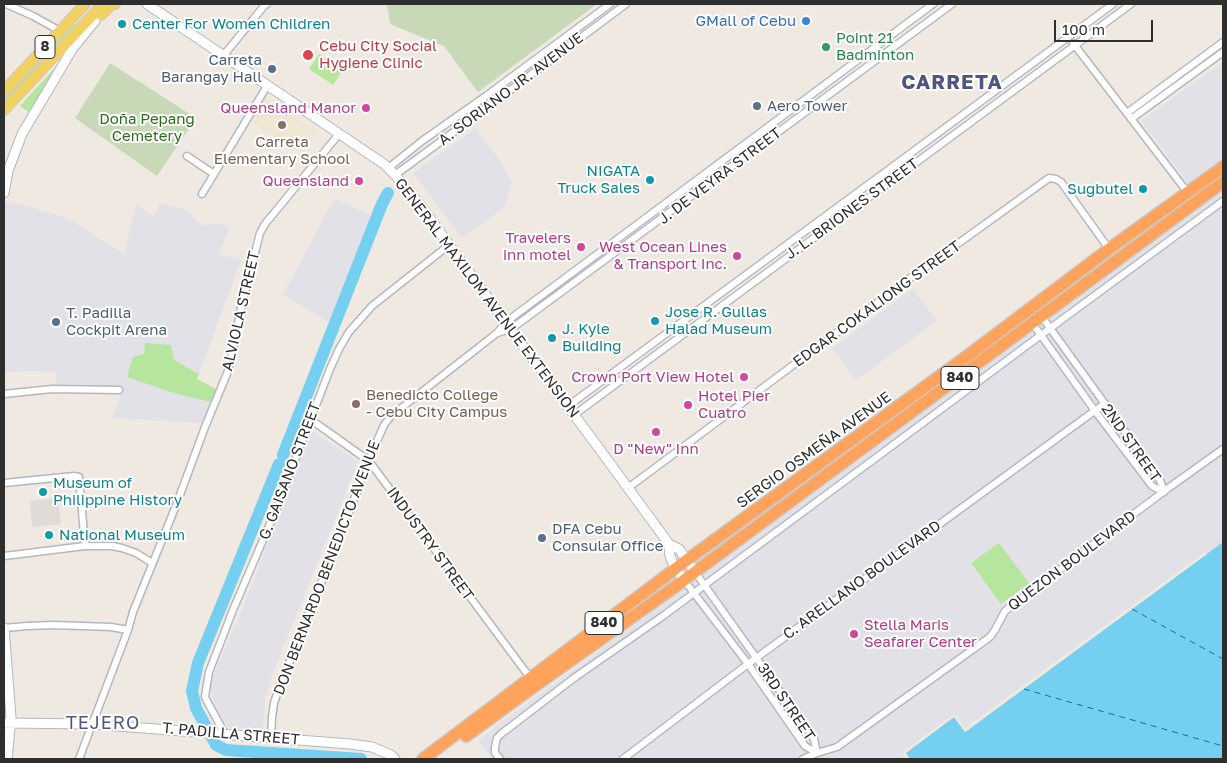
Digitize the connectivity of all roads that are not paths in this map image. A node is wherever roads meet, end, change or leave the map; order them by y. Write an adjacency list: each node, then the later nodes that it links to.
1 (6, 4): 15 (street)
2 (86, 4): 15 (main road, 8)
3 (104, 4): 14 (main road, 8)
4 (115, 4): 13 (main road)
5 (147, 4): 20 (main road, GENERAL MAXILOM AVENUE EXTENSION)
6 (265, 4): 20 (street)
7 (610, 4): 30 (street, A. SORIANO JR. AVENUE)
8 (626, 4): 30 (street, A. SORIANO JR. AVENUE)
9 (933, 4): 39 (street, J. DE VEYRA STREET)
10 (952, 4): 40 (street, J. DE VEYRA STREET)
11 (1113, 4): 16 (street, J. L. BRIONES STREET)
12 (1131, 4): 18 (street, J. L. BRIONES STREET)
13 (95, 21): 14 (main road); 33 (main road, 8)
14 (84, 26): 23 (main road, 8)
15 (60, 32): 22 (main road, 8)
16 (1068, 37): 18 (street); 25 (street, J. L. BRIONES STREET)
17 (1223, 42): 24 (street)
18 (1074, 45): 24 (street); 26 (street, J. L. BRIONES STREET)
19 (1223, 52): 24 (street)
20 (223, 56): 21 (main road, GENERAL MAXILOM AVENUE EXTENSION)
21 (267, 86): 27 (main road, GENERAL MAXILOM AVENUE EXTENSION); 31 (street)
22 (4, 91)
23 (4, 110)
24 (1129, 116): 34 (street)
25 (958, 118): 26 (street); 43 (street, J. L. BRIONES STREET)
26 (964, 127): 44 (street, J. L. BRIONES STREET)
27 (339, 134): 30 (main road, GENERAL MAXILOM AVENUE EXTENSION); 67 (street, ALVIOLA STREET)
28 (187, 156): 31 (street)
29 (1223, 167): 34 (highway, SERGIO OSMEÑA AVENUE / 840)
30 (392, 172): 41 (main road, GENERAL MAXILOM AVENUE EXTENSION)
31 (214, 174): 35 (street)
32 (1223, 182): 37 (highway, SERGIO OSMEÑA AVENUE / 840)
33 (4, 193)
34 (1188, 193): 42 (highway, SERGIO OSMEÑA AVENUE / 840)
35 (202, 194)
36 (1223, 201): 38 (street)
37 (1196, 203): 38 (street); 46 (highway, SERGIO OSMEÑA AVENUE / 840)
38 (1205, 214): 49 (street)
39 (648, 217): 40 (street); 47 (street, J. DE VEYRA STREET)
40 (654, 225): 47 (street, J. DE VEYRA STREET)
41 (449, 246): 47 (main road, GENERAL MAXILOM AVENUE EXTENSION); 57 (street, G. GAISANO STREET)
42 (1109, 249): 61 (street, EDGAR COKALIONG STREET); 66 (highway, SERGIO OSMEÑA AVENUE / 840)
43 (764, 261): 44 (street); 45 (street, J. L. BRIONES STREET)
44 (770, 270): 48 (street, J. L. BRIONES STREET)
45 (687, 317): 48 (street); 54 (street, J. L. BRIONES STREET)
46 (1037, 320): 49 (street, 2ND STREET); 50 (street, 2ND STREET); 69 (highway, SERGIO OSMEÑA AVENUE / 840)
47 (508, 326): 54 (main road, GENERAL MAXILOM AVENUE EXTENSION); 59 (street, DON BERNARDO BENEDICTO AVENUE)
48 (694, 326): 56 (street, J. L. BRIONES STREET)
49 (1050, 328): 50 (street); 53 (street, 2ND STREET)
50 (1041, 335): 55 (street, 2ND STREET); 71 (street)
51 (119, 390): 52 (street)
52 (4, 394)
53 (1104, 404): 55 (street, C. ARELLANO BOULEVARD); 62 (street, 2ND STREET)
54 (568, 406): 56 (main road, GENERAL MAXILOM AVENUE EXTENSION)
55 (1095, 411): 62 (street, 2ND STREET); 75 (street, C. ARELLANO BOULEVARD)
56 (574, 415): 61 (main road, GENERAL MAXILOM AVENUE EXTENSION)
57 (310, 419): 59 (street, INDUSTRY STREET); 80 (street, G. GAISANO STREET)
58 (1223, 449): 62 (street, QUEZON BOULEVARD)
59 (369, 461): 77 (street, INDUSTRY STREET); 81 (street, DON BERNARDO BENEDICTO AVENUE)
60 (4, 483): 64 (street)
61 (628, 488): 63 (main road, GENERAL MAXILOM AVENUE EXTENSION)
62 (1164, 492): 82 (street, QUEZON BOULEVARD)
63 (669, 544): 66 (main road, GENERAL MAXILOM AVENUE EXTENSION); 68 (main road, GENERAL MAXILOM AVENUE EXTENSION)
64 (84, 546): 65 (street); 67 (street)
65 (4, 556)
66 (687, 560): 68 (highway, SERGIO OSMEÑA AVENUE / 840); 69 (main road, GENERAL MAXILOM AVENUE EXTENSION)
67 (152, 563): 74 (street, ALVIOLA STREET)
68 (676, 568): 70 (main road, GENERAL MAXILOM AVENUE EXTENSION); 77 (highway, SERGIO OSMEÑA AVENUE / 840)
69 (695, 572): 70 (highway, SERGIO OSMEÑA AVENUE / 840); 71 (street, 3RD STREET)
70 (684, 580): 72 (street, 3RD STREET); 77 (highway, SERGIO OSMEÑA AVENUE / 840)
71 (704, 585): 72 (street); 75 (street, 3RD STREET)
72 (694, 593): 76 (street, 3RD STREET); 88 (street)
73 (4, 628): 74 (street); 78 (main road)
74 (128, 630): 79 (street, ALVIOLA STREET)
75 (756, 658): 76 (street, C. ARELLANO BOULEVARD); 82 (street, 3RD STREET)
76 (748, 664): 82 (street, 3RD STREET); 89 (street, C. ARELLANO BOULEVARD)
77 (533, 682): 86 (highway, SERGIO OSMEÑA AVENUE / 840); 87 (highway, SERGIO OSMEÑA AVENUE / 840)
78 (7, 723): 79 (main road, T. PADILLA STREET); 83 (main road)
79 (92, 724): 80 (main road, T. PADILLA STREET); 84 (street, ALVIOLA STREET)
80 (220, 734): 81 (main road, T. PADILLA STREET)
81 (271, 738): 85 (main road, T. PADILLA STREET)
82 (817, 753): 90 (street, QUEZON BOULEVARD)
83 (7, 759)
84 (79, 759)
85 (395, 759)
86 (423, 759)
87 (435, 759)
88 (500, 759)
89 (623, 759)
90 (803, 759)

